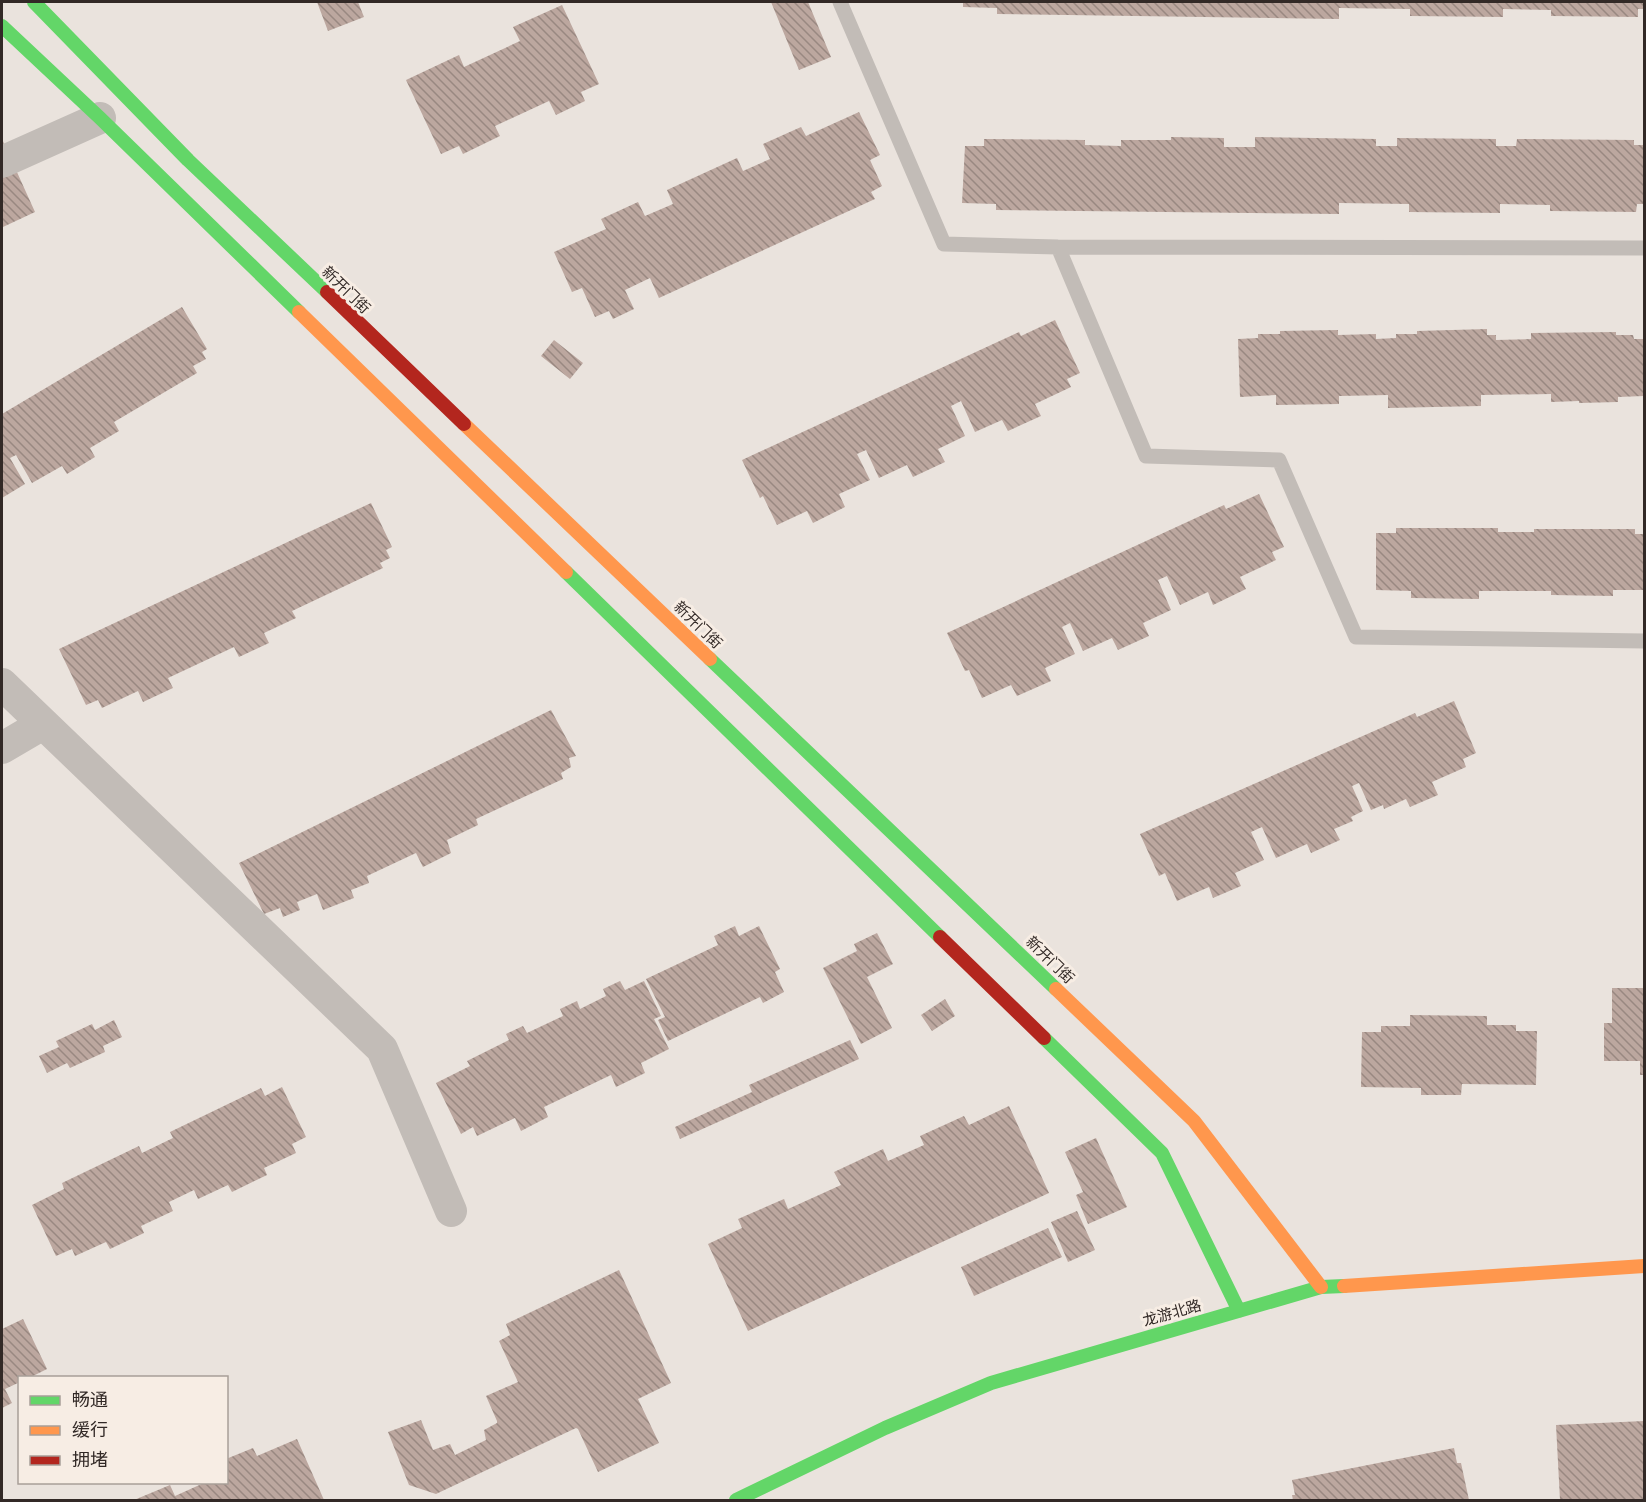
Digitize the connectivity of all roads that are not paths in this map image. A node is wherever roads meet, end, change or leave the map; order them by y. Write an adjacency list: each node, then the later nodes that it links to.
1 (34, 2): 14 (street, 新开门街)
2 (840, 2): 6 (lane)
3 (2, 26): 4 (street)
4 (100, 118): 5 (street); 15 (street)
5 (2, 162)
6 (1058, 247): 7 (lane); 8 (lane)
7 (1644, 248)
8 (1644, 640)
9 (2, 684): 10 (street)
10 (43, 724): 11 (street); 12 (street)
11 (2, 748)
12 (451, 1211)
13 (1644, 1266): 14 (street, 龙游北路)
14 (1322, 1287): 15 (street, 龙游北路)
15 (1239, 1311): 16 (street, 龙游北路)
16 (736, 1500)

